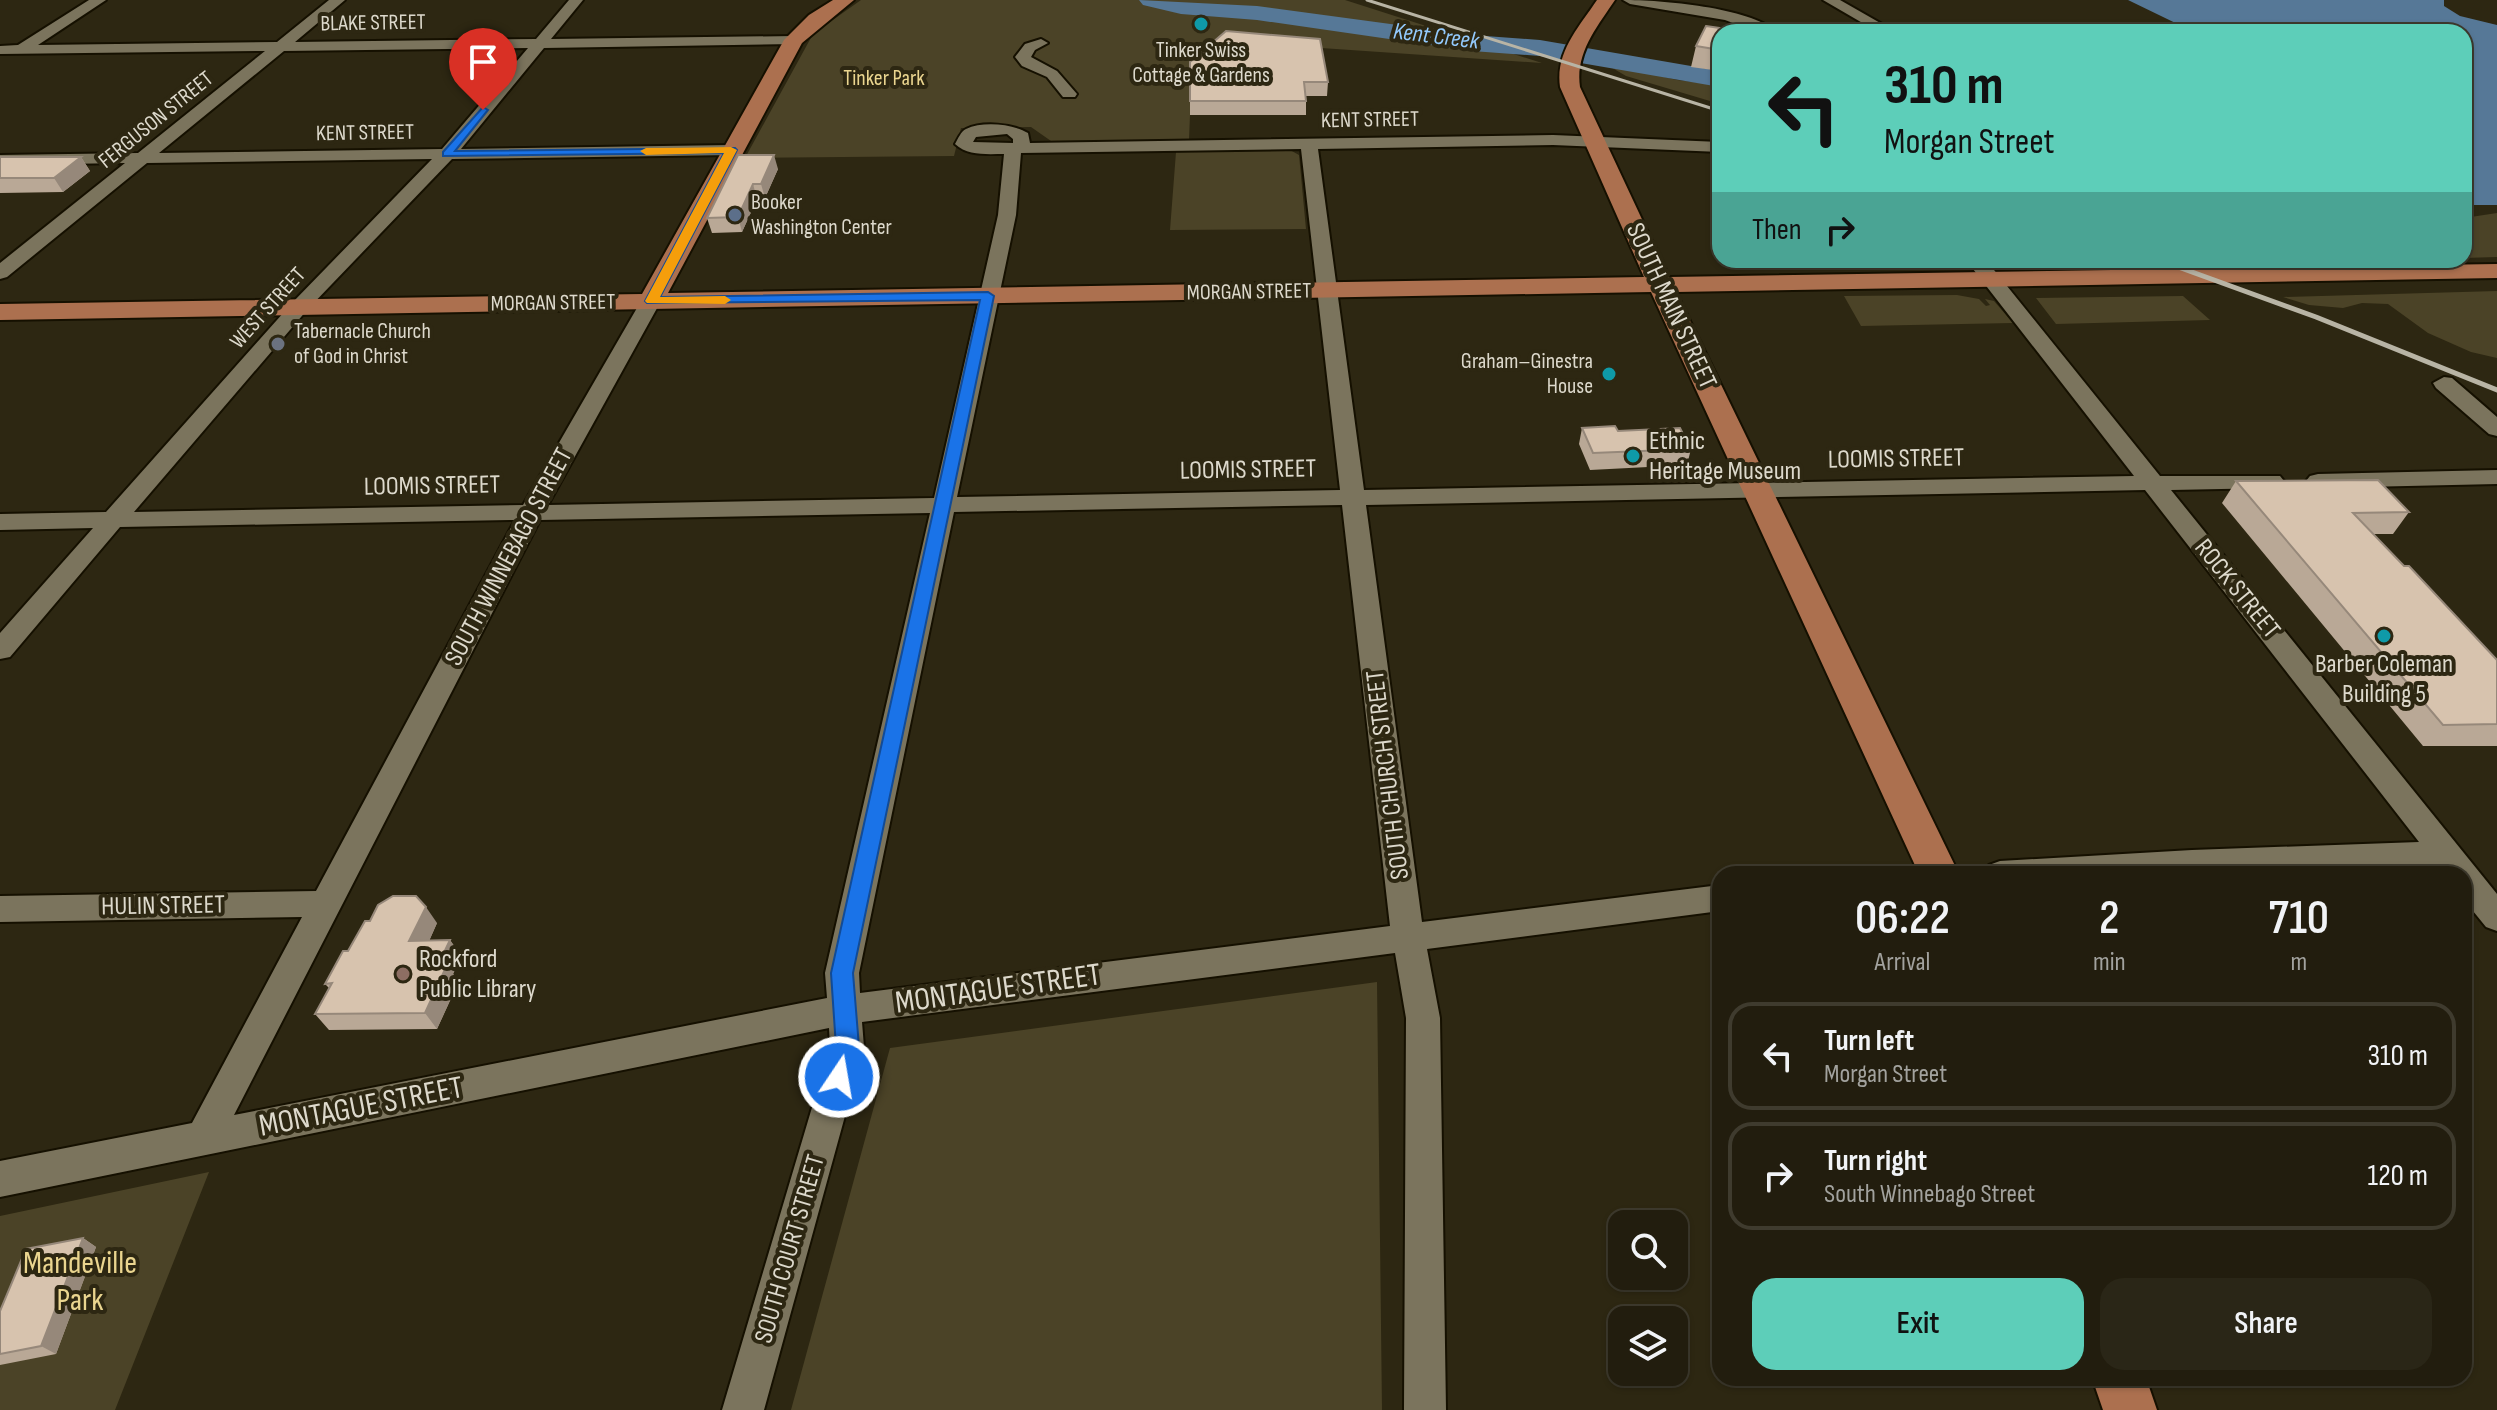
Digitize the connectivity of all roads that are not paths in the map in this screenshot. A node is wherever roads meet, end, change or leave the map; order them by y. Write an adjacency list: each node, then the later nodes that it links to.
1 (99, 0): 17 (street)
2 (338, 0): 15 (street, FERGUSON STREET)
3 (576, 0): 14 (street, WEST STREET)
4 (845, 0): 12 (main road, SOUTH WINNEBAGO STREET)
5 (1606, 0): 20 (main road, SOUTH MAIN STREET)
6 (1630, 0): 9 (street)
7 (1734, 0): 9 (street)
8 (1830, 0): 11 (street)
9 (1728, 16): 10 (street)
10 (1749, 24)
11 (1874, 24)
12 (794, 40): 14 (street, BLAKE STREET); 24 (main road, SOUTH WINNEBAGO STREET)
13 (1041, 43): 19 (street)
14 (537, 44): 15 (street, BLAKE STREET); 25 (street, WEST STREET)
15 (282, 46): 17 (street, BLAKE STREET); 26 (street, FERGUSON STREET)
16 (0, 50): 17 (street, BLAKE STREET)
17 (20, 50): 18 (street)
18 (0, 63)
19 (1069, 94)
20 (1594, 140): 21 (street, KENT STREET); 23 (street, KENT STREET); 32 (main road, SOUTH MAIN STREET)
21 (1309, 143): 22 (street, KENT STREET); 33 (street, SOUTH CHURCH STREET)
22 (1017, 147): 34 (street, SOUTH COURT STREET)
23 (1712, 147)
24 (731, 150): 25 (street, KENT STREET); 35 (main road, SOUTH WINNEBAGO STREET)
25 (447, 154): 26 (street, KENT STREET); 36 (street, WEST STREET)
26 (145, 158): 27 (street, KENT STREET); 30 (street, FERGUSON STREET)
27 (0, 160)
28 (1982, 268): 31 (street, ROCK STREET)
29 (2497, 271): 31 (main road, MORGAN STREET)
30 (0, 273)
31 (1992, 280): 32 (main road, MORGAN STREET); 41 (street, ROCK STREET)
32 (1661, 287): 33 (main road, MORGAN STREET); 42 (main road, SOUTH MAIN STREET)
33 (1327, 291): 34 (main road, MORGAN STREET); 43 (street, SOUTH CHURCH STREET)
34 (988, 296): 35 (main road, MORGAN STREET); 44 (street, SOUTH COURT STREET)
35 (651, 301): 36 (main road, MORGAN STREET); 45 (street, SOUTH WINNEBAGO STREET)
36 (300, 306): 37 (main road, MORGAN STREET); 46 (street, WEST STREET)
37 (0, 312)
38 (2444, 383): 39 (street)
39 (2497, 429)
40 (2497, 477): 41 (street, LOOMIS STREET)
41 (2153, 483): 42 (street, LOOMIS STREET); 49 (street, ROCK STREET)
42 (1757, 489): 43 (street, LOOMIS STREET); 50 (main road, SOUTH MAIN STREET)
43 (1355, 496): 44 (street, LOOMIS STREET); 58 (street, SOUTH CHURCH STREET)
44 (945, 504): 45 (street, LOOMIS STREET); 59 (street, SOUTH COURT STREET)
45 (532, 511): 46 (street, LOOMIS STREET); 55 (street, SOUTH WINNEBAGO STREET)
46 (118, 518): 47 (street, LOOMIS STREET); 48 (street, WEST STREET)
47 (0, 522)
48 (0, 650)
49 (2448, 853): 51 (street); 52 (street, ROCK STREET)
50 (1935, 866)
51 (2128, 866)
52 (2458, 866)
53 (2472, 885): 57 (street, ROCK STREET)
54 (1712, 899): 58 (street, MONTAGUE STREET)
55 (326, 904): 56 (street, HULIN STREET); 60 (street, SOUTH WINNEBAGO STREET)
56 (0, 909)
57 (2497, 918)
58 (1408, 937): 59 (street, MONTAGUE STREET); 64 (street, SOUTH CHURCH STREET)
59 (844, 1010): 60 (street, MONTAGUE STREET); 63 (street, SOUTH COURT STREET)
60 (204, 1137): 61 (street, MONTAGUE STREET)
61 (0, 1179)
62 (2122, 1386): 65 (main road)
63 (743, 1410)
64 (1425, 1410)
65 (2130, 1410)

